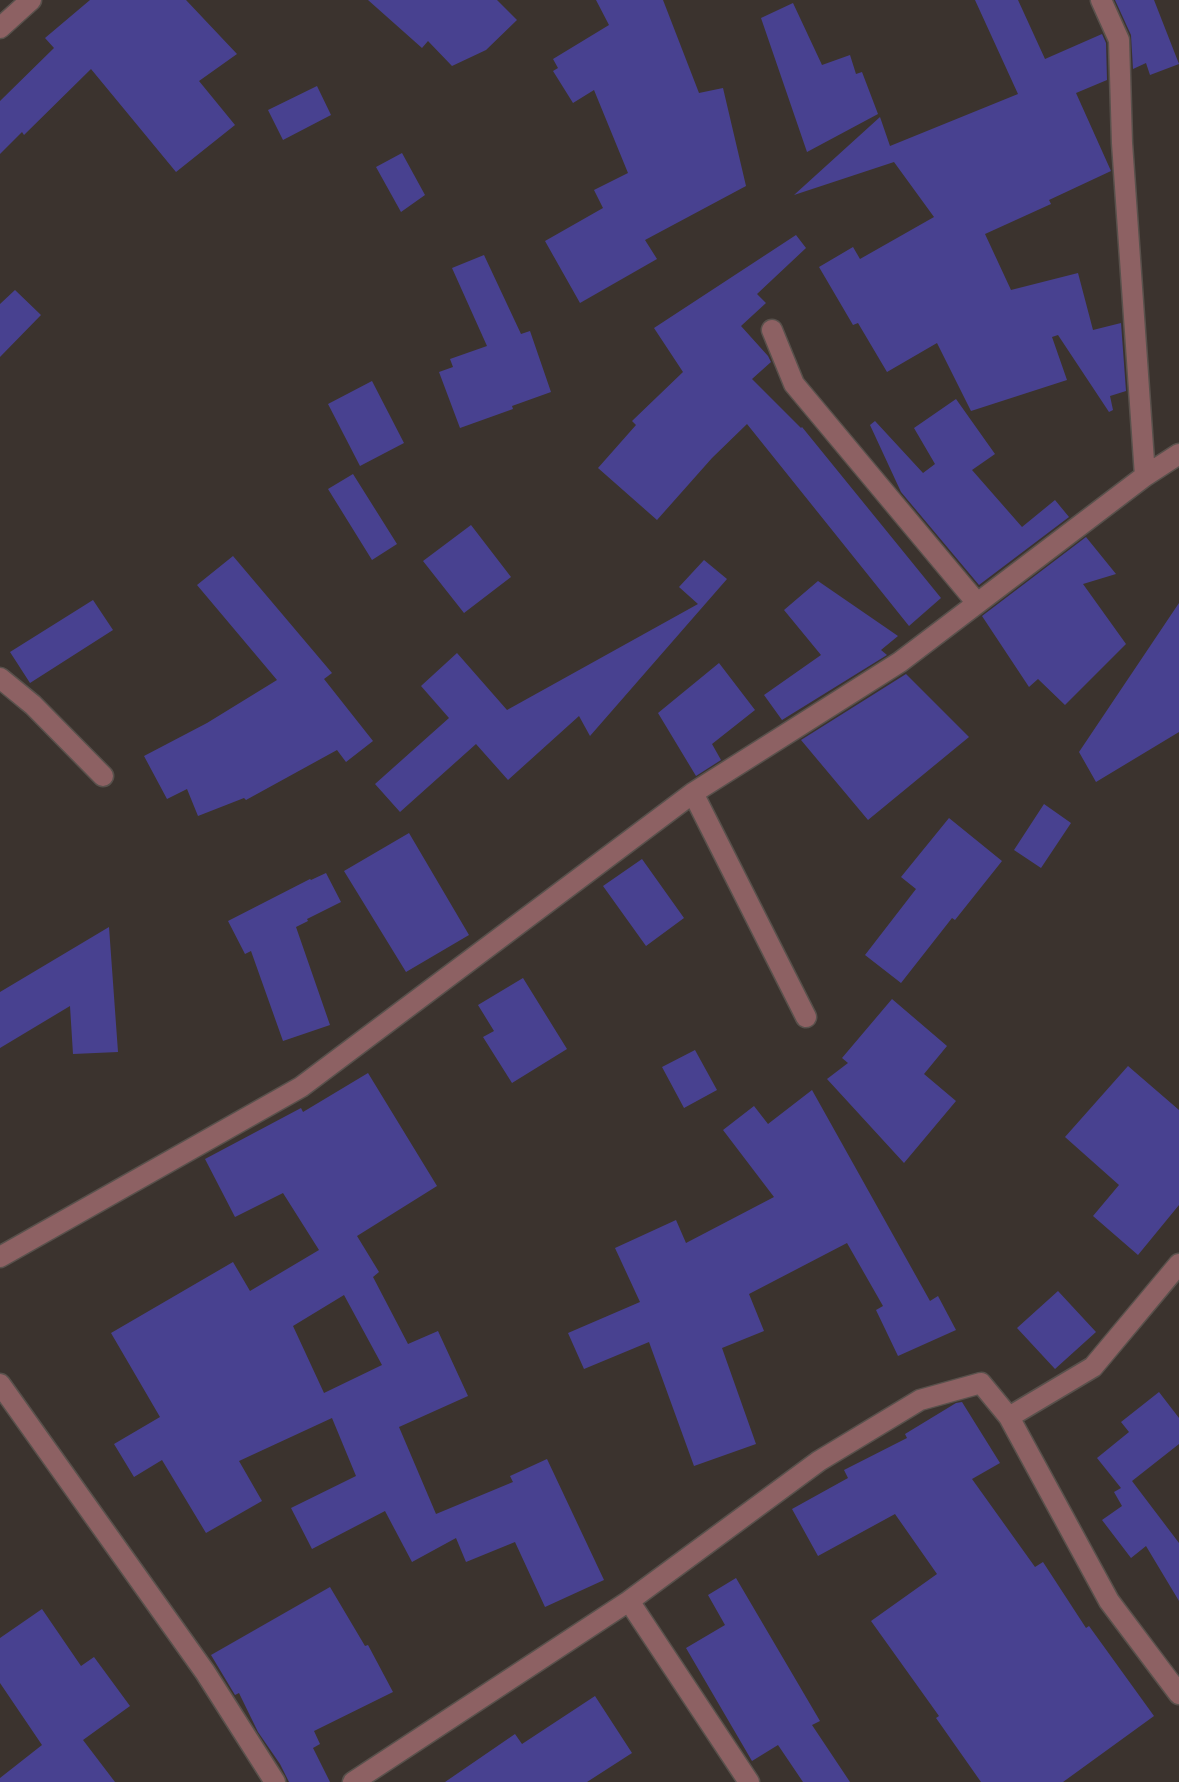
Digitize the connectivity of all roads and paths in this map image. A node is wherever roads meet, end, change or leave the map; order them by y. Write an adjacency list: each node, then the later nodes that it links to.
1 (31, 0): 3 (street)
2 (1101, 0): 6 (street)
3 (0, 28)
4 (772, 330): 7 (street)
5 (1179, 454): 6 (street)
6 (1145, 476): 7 (street)
7 (977, 603): 10 (street)
8 (0, 678): 9 (street)
9 (103, 776)
10 (693, 793): 11 (street); 12 (street)
11 (806, 1017)
12 (0, 1257)
13 (1179, 1264): 15 (street)
14 (0, 1384): 18 (street)
15 (1009, 1417): 16 (street); 17 (street)
16 (629, 1601): 19 (street); 20 (street)
17 (1179, 1694)
18 (275, 1782)
19 (353, 1782)
20 (749, 1782)

